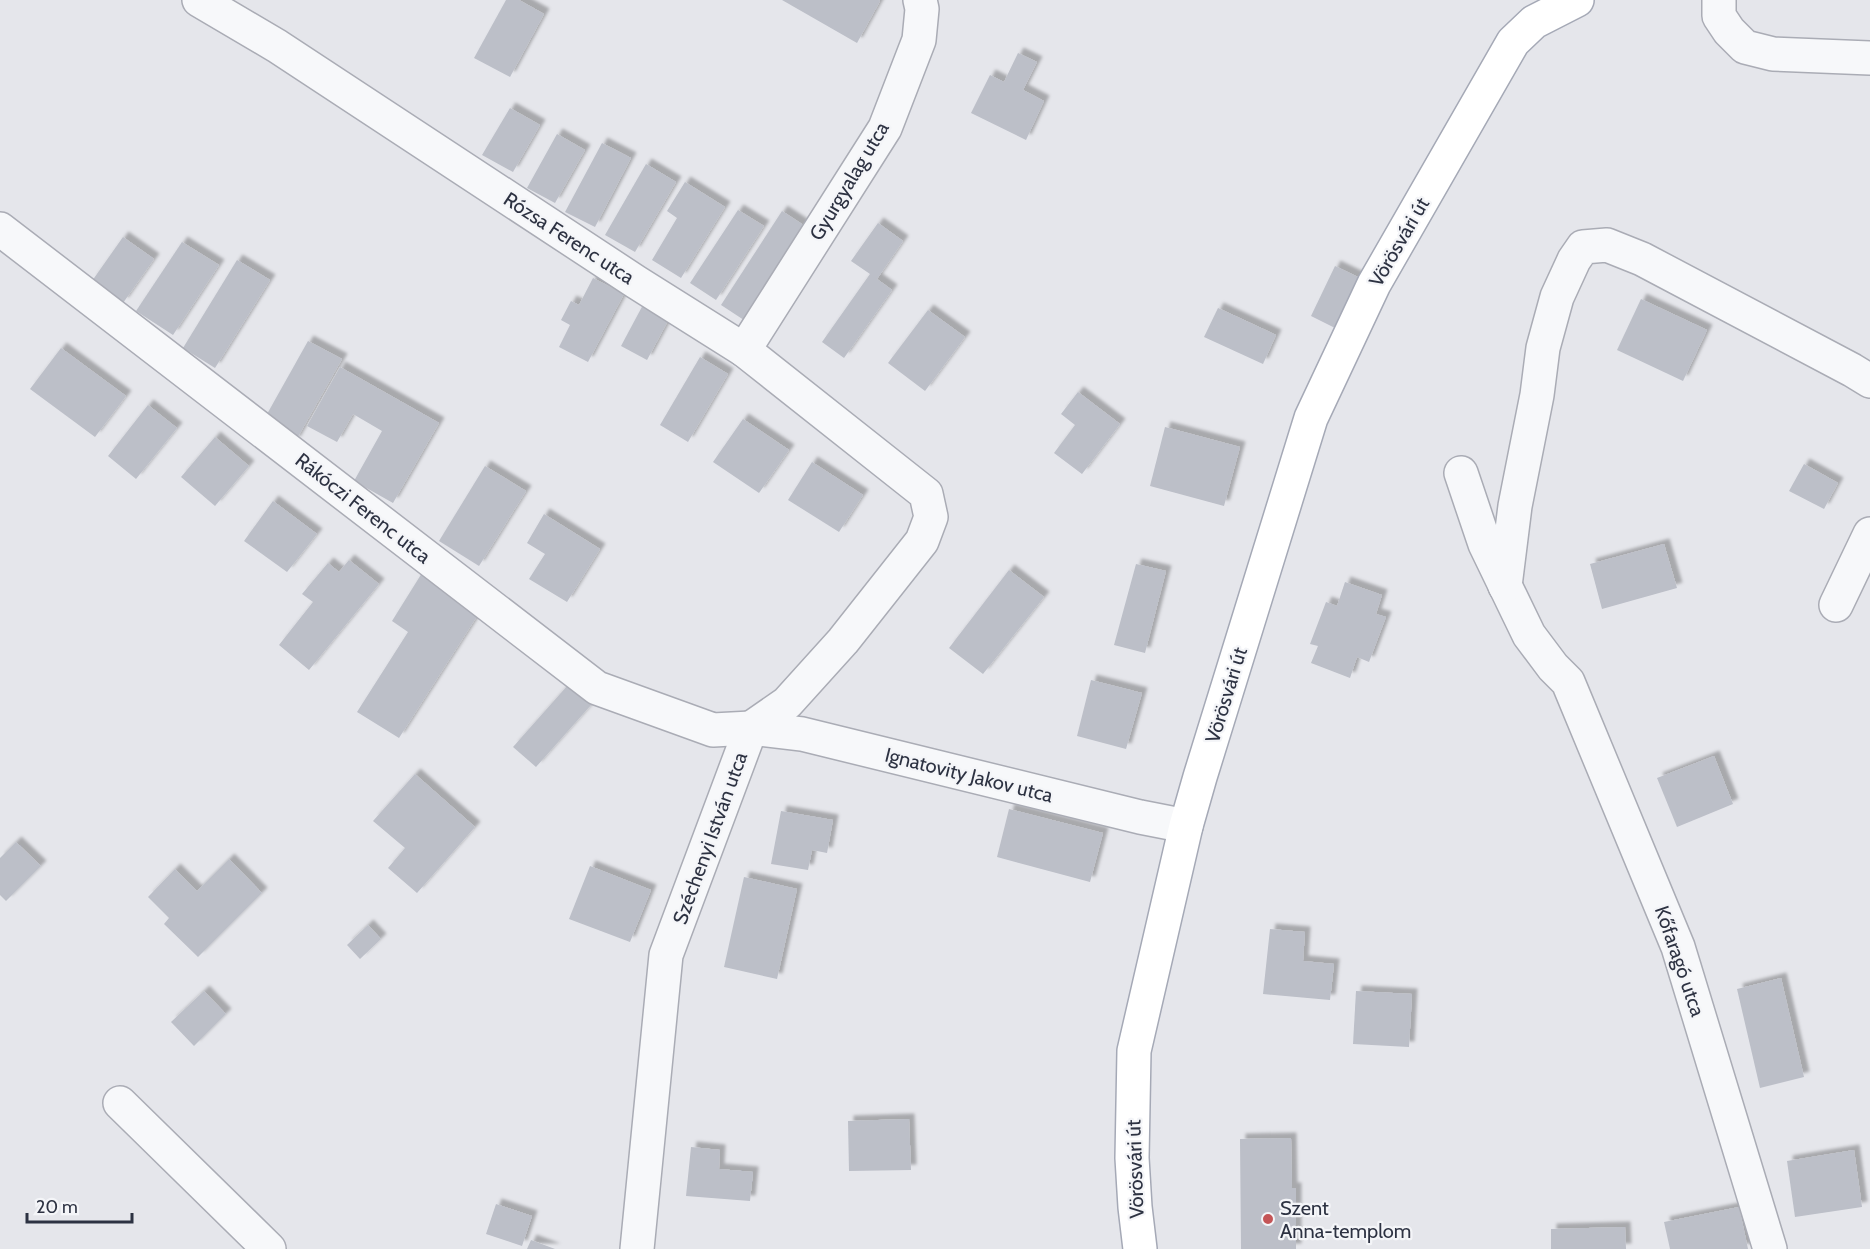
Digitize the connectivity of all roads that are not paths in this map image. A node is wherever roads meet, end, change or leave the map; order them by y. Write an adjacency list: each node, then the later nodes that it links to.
1 (199, 0): 7 (street, Rózsa Ferenc utca)
2 (920, 0): 7 (street, Gyurgyalag utca)
3 (1577, 0): 15 (main road, Vörösvári út)
4 (1719, 0): 5 (street)
5 (1870, 58)
6 (0, 230): 14 (street, Rákóczi Ferenc utca)
7 (744, 350): 10 (street, Rózsa Ferenc utca)
8 (1870, 381): 12 (street)
9 (1461, 473): 12 (street)
10 (926, 494): 14 (street, Széchenyi István utca)
11 (1870, 534): 13 (street)
12 (1505, 586): 20 (street, Kőfaragó utca)
13 (1836, 605)
14 (751, 728): 15 (street, Ignatovity Jakov utca); 18 (street, Széchenyi István utca)
15 (1186, 826): 19 (main road, Vörösvári út)
16 (120, 1103): 17 (street)
17 (269, 1249)
18 (637, 1249)
19 (1140, 1249)
20 (1770, 1249)

